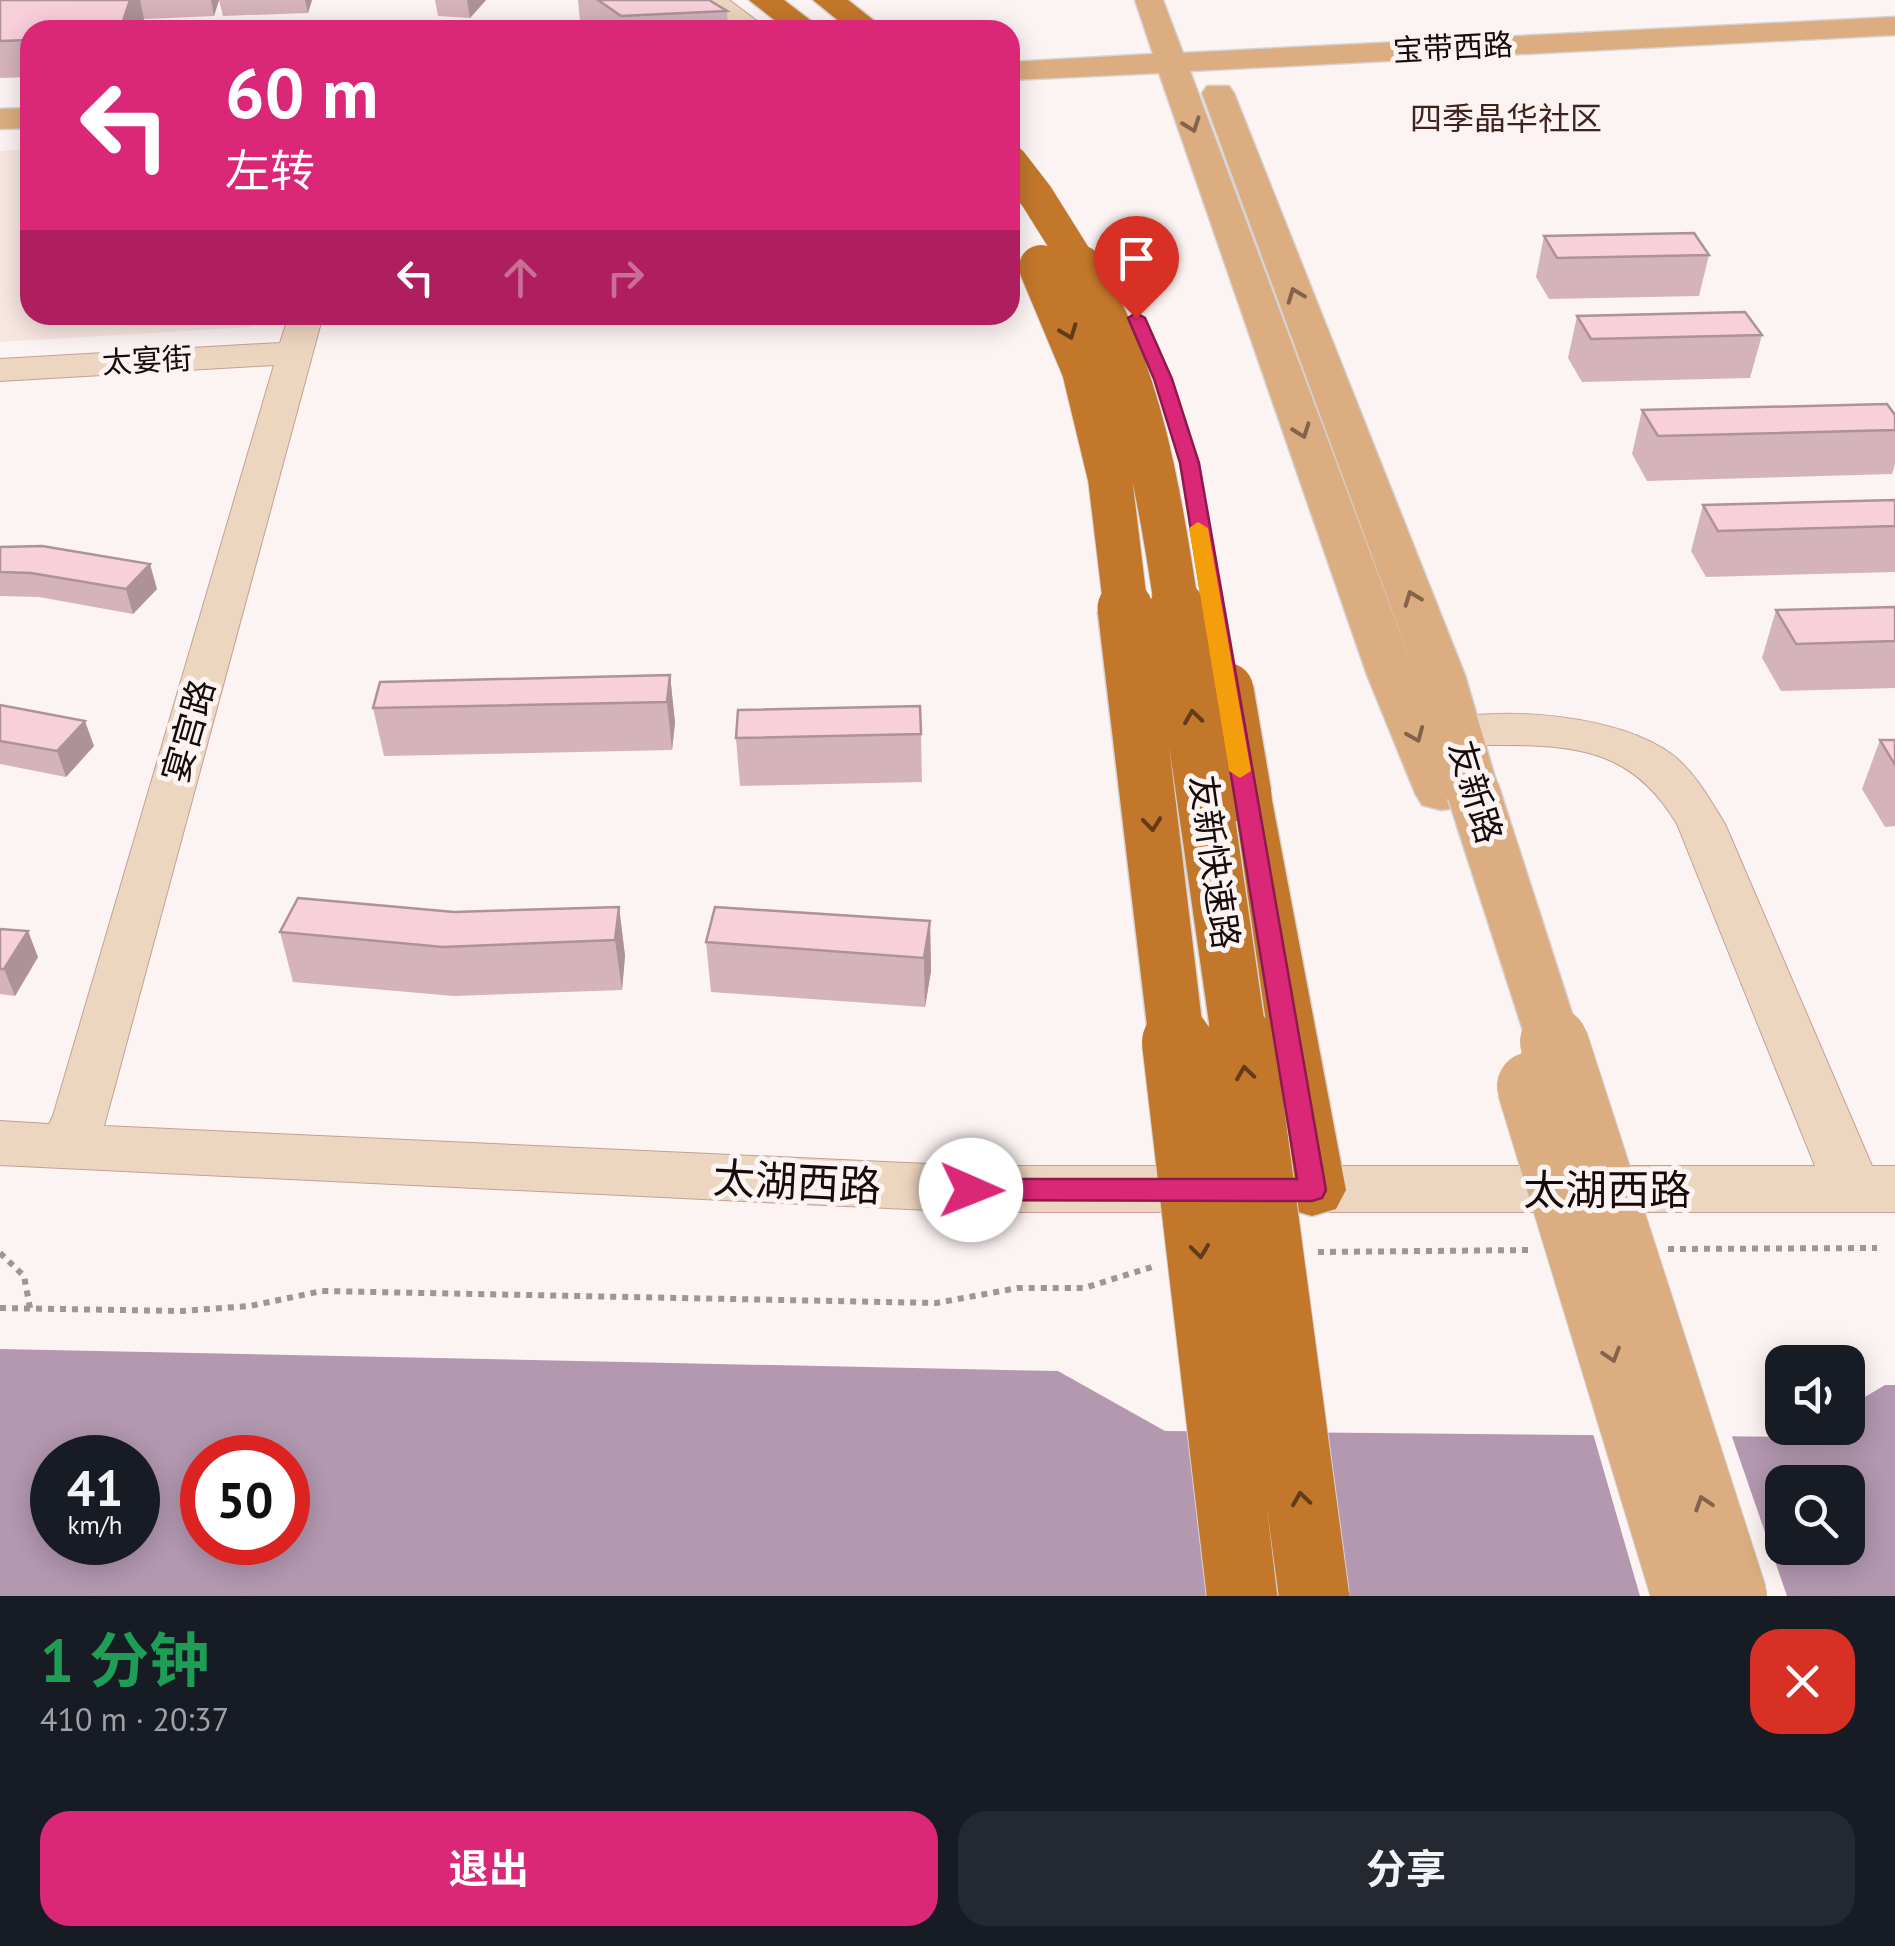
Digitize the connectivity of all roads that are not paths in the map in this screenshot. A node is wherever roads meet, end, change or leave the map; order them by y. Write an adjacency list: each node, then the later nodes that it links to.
1 (712, 0): 7 (main road)
2 (764, 0): 8 (highway)
3 (793, 0): 9 (highway)
4 (828, 0): 10 (highway)
5 (1149, 0): 12 (main road, 友新路)
6 (1184, 0): 12 (main road, 友新路)
7 (740, 20)
8 (793, 20)
9 (820, 20)
10 (856, 20)
11 (1895, 22): 12 (main road, 宝带西路)
12 (1188, 58): 13 (main road, 宝带西路); 19 (main road, 友新路, one-way to 12); 20 (main road, 友新路, one-way to 20)
13 (1020, 66)
14 (1020, 167): 25 (highway, bridge)
15 (1020, 173): 27 (highway, 友新快速路, one-way to 15, bridge)
16 (1020, 231): 26 (highway, 友新快速路, one-way to 26, bridge)
17 (300, 334): 18 (main road, 太宴街); 22 (main road, 宴宫路)
18 (0, 370)
19 (1456, 732): 20 (main road, 友新路); 24 (main road)
20 (1457, 792): 28 (main road, 友新路, one-way to 28, bridge); 29 (main road, 友新路, one-way to 20, bridge)
21 (0, 1113): 22 (main road, 太湖西路)
22 (74, 1131): 23 (main road, 太湖西路); 25 (main road, 太湖西路)
23 (0, 1142)
24 (1871, 1174): 25 (main road, 太湖西路)
25 (1310, 1175)
26 (1242, 1596)
27 (1314, 1596)
28 (1686, 1596)
29 (1733, 1596)

